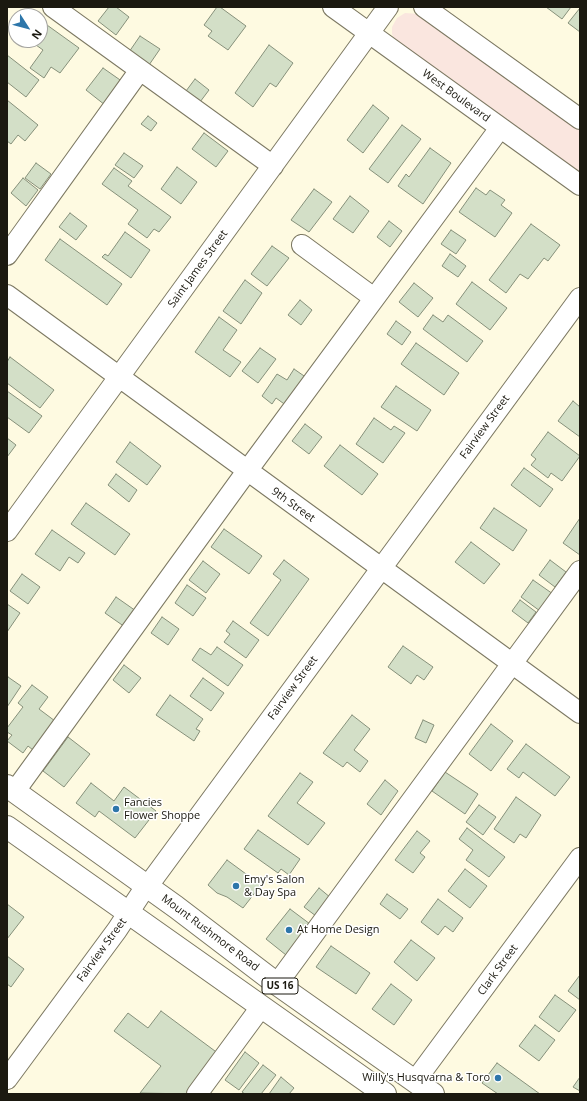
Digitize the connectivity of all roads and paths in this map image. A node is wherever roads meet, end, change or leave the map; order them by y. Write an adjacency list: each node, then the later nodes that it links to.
1 (53, 7): 6 (street)
2 (333, 7): 5 (street, West Boulevard)
3 (388, 7): 5 (street, Saint James Street)
4 (424, 7): 7 (street)
5 (368, 33): 8 (street, West Boulevard); 9 (street, Saint James Street)
6 (140, 70): 9 (street); 12 (street)
7 (580, 119)
8 (500, 128): 10 (street, West Boulevard); 14 (street)
9 (273, 166): 16 (street, Saint James Street)
10 (580, 185)
11 (302, 245): 14 (street)
12 (7, 256)
13 (7, 296): 16 (street, 9th Street)
14 (374, 298): 17 (street)
15 (580, 298): 19 (street, Fairview Street)
16 (119, 377): 17 (street, 9th Street); 18 (street, Saint James Street)
17 (247, 471): 19 (street, 9th Street); 23 (street)
18 (7, 531)
19 (381, 568): 21 (street, 9th Street); 26 (street, Fairview Street)
20 (580, 571): 21 (street)
21 (512, 664): 22 (street, 9th Street); 28 (street)
22 (580, 713)
23 (11, 788): 26 (highway, Mount Rushmore Road / US 16)
24 (7, 827): 27 (highway, US 16)
25 (580, 858): 31 (street, Clark Street)
26 (146, 886): 27 (street, Fairview Street); 28 (highway, Mount Rushmore Road / US 16)
27 (128, 914): 29 (highway, US 16); 30 (street, Fairview Street)
28 (277, 984): 31 (highway, Mount Rushmore Road / US 16)
29 (261, 1006): 32 (highway, US 16); 33 (street)
30 (7, 1079)
31 (415, 1082): 34 (highway, Mount Rushmore Road / US 16)
32 (383, 1093)
33 (197, 1094)
34 (433, 1094)

